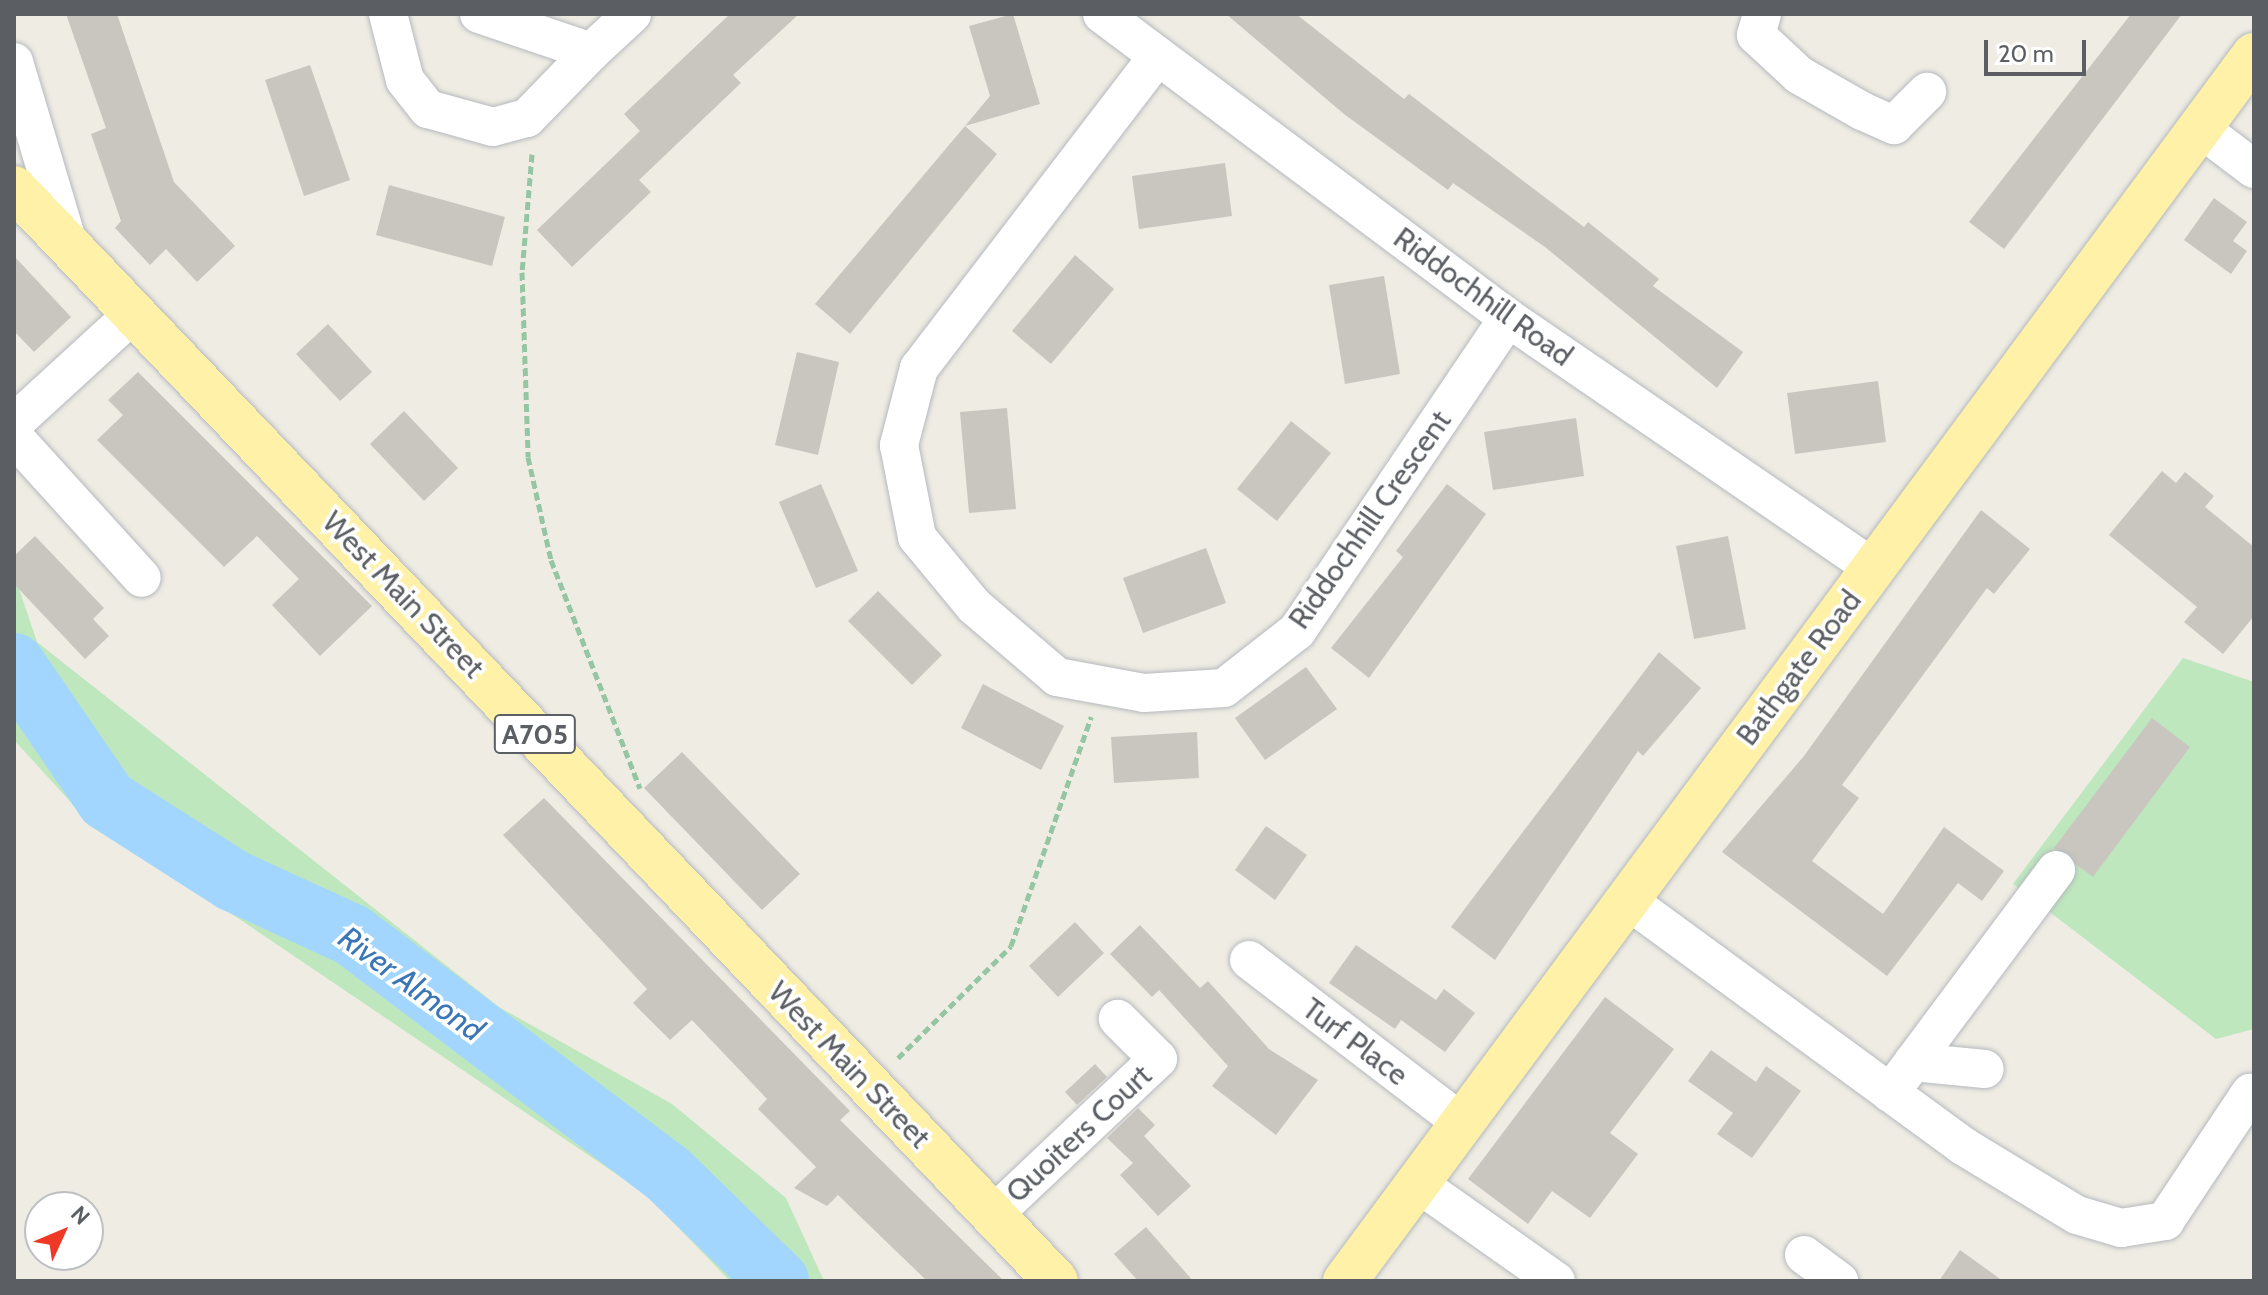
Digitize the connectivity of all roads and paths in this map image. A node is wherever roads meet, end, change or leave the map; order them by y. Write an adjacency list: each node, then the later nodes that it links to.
1 (388, 14): 11 (street)
2 (479, 14): 6 (street)
3 (632, 14): 6 (street)
4 (1102, 14): 8 (street, Riddochhill Road)
5 (1762, 14): 10 (street)
6 (591, 52): 11 (street)
7 (2254, 55): 12 (main road, Bathgate Road)
8 (1157, 57): 17 (street, Riddochhill Road); 22 (street, Riddochhill Crescent)
9 (14, 62): 15 (street)
10 (1927, 92)
11 (527, 118): 23 (path)
12 (2200, 128): 13 (street); 20 (main road, Bathgate Road)
13 (2254, 169)
14 (14, 188): 15 (main road, West Main Street / A705)
15 (68, 243): 16 (main road, West Main Street / A705)
16 (135, 312): 18 (street); 30 (main road, West Main Street / A705)
17 (1508, 318): 20 (street, Riddochhill Road); 22 (street, Riddochhill Crescent)
18 (14, 423)
19 (14, 437): 21 (street)
20 (1873, 568): 25 (main road, Bathgate Road)
21 (142, 578)
22 (1102, 685): 30 (path)
23 (644, 806)
24 (2056, 870): 28 (street)
25 (1627, 900): 31 (street); 33 (main road, Bathgate Road)
26 (1249, 960): 33 (street, Turf Place)
27 (1118, 1019): 35 (street, Quoiters Court)
28 (1913, 1062): 29 (street); 31 (street)
29 (1985, 1069)
30 (870, 1086): 35 (main road, West Main Street / A705)
31 (1890, 1093): 32 (street)
32 (2250, 1093)
33 (1462, 1123): 34 (main road, Bathgate Road)
34 (1417, 1183): 38 (main road, Bathgate Road); 39 (street)
35 (993, 1215): 37 (main road, West Main Street / A705)
36 (1804, 1255): 40 (street)
37 (1056, 1281)
38 (1345, 1281)
39 (1556, 1281)
40 (1839, 1281)

